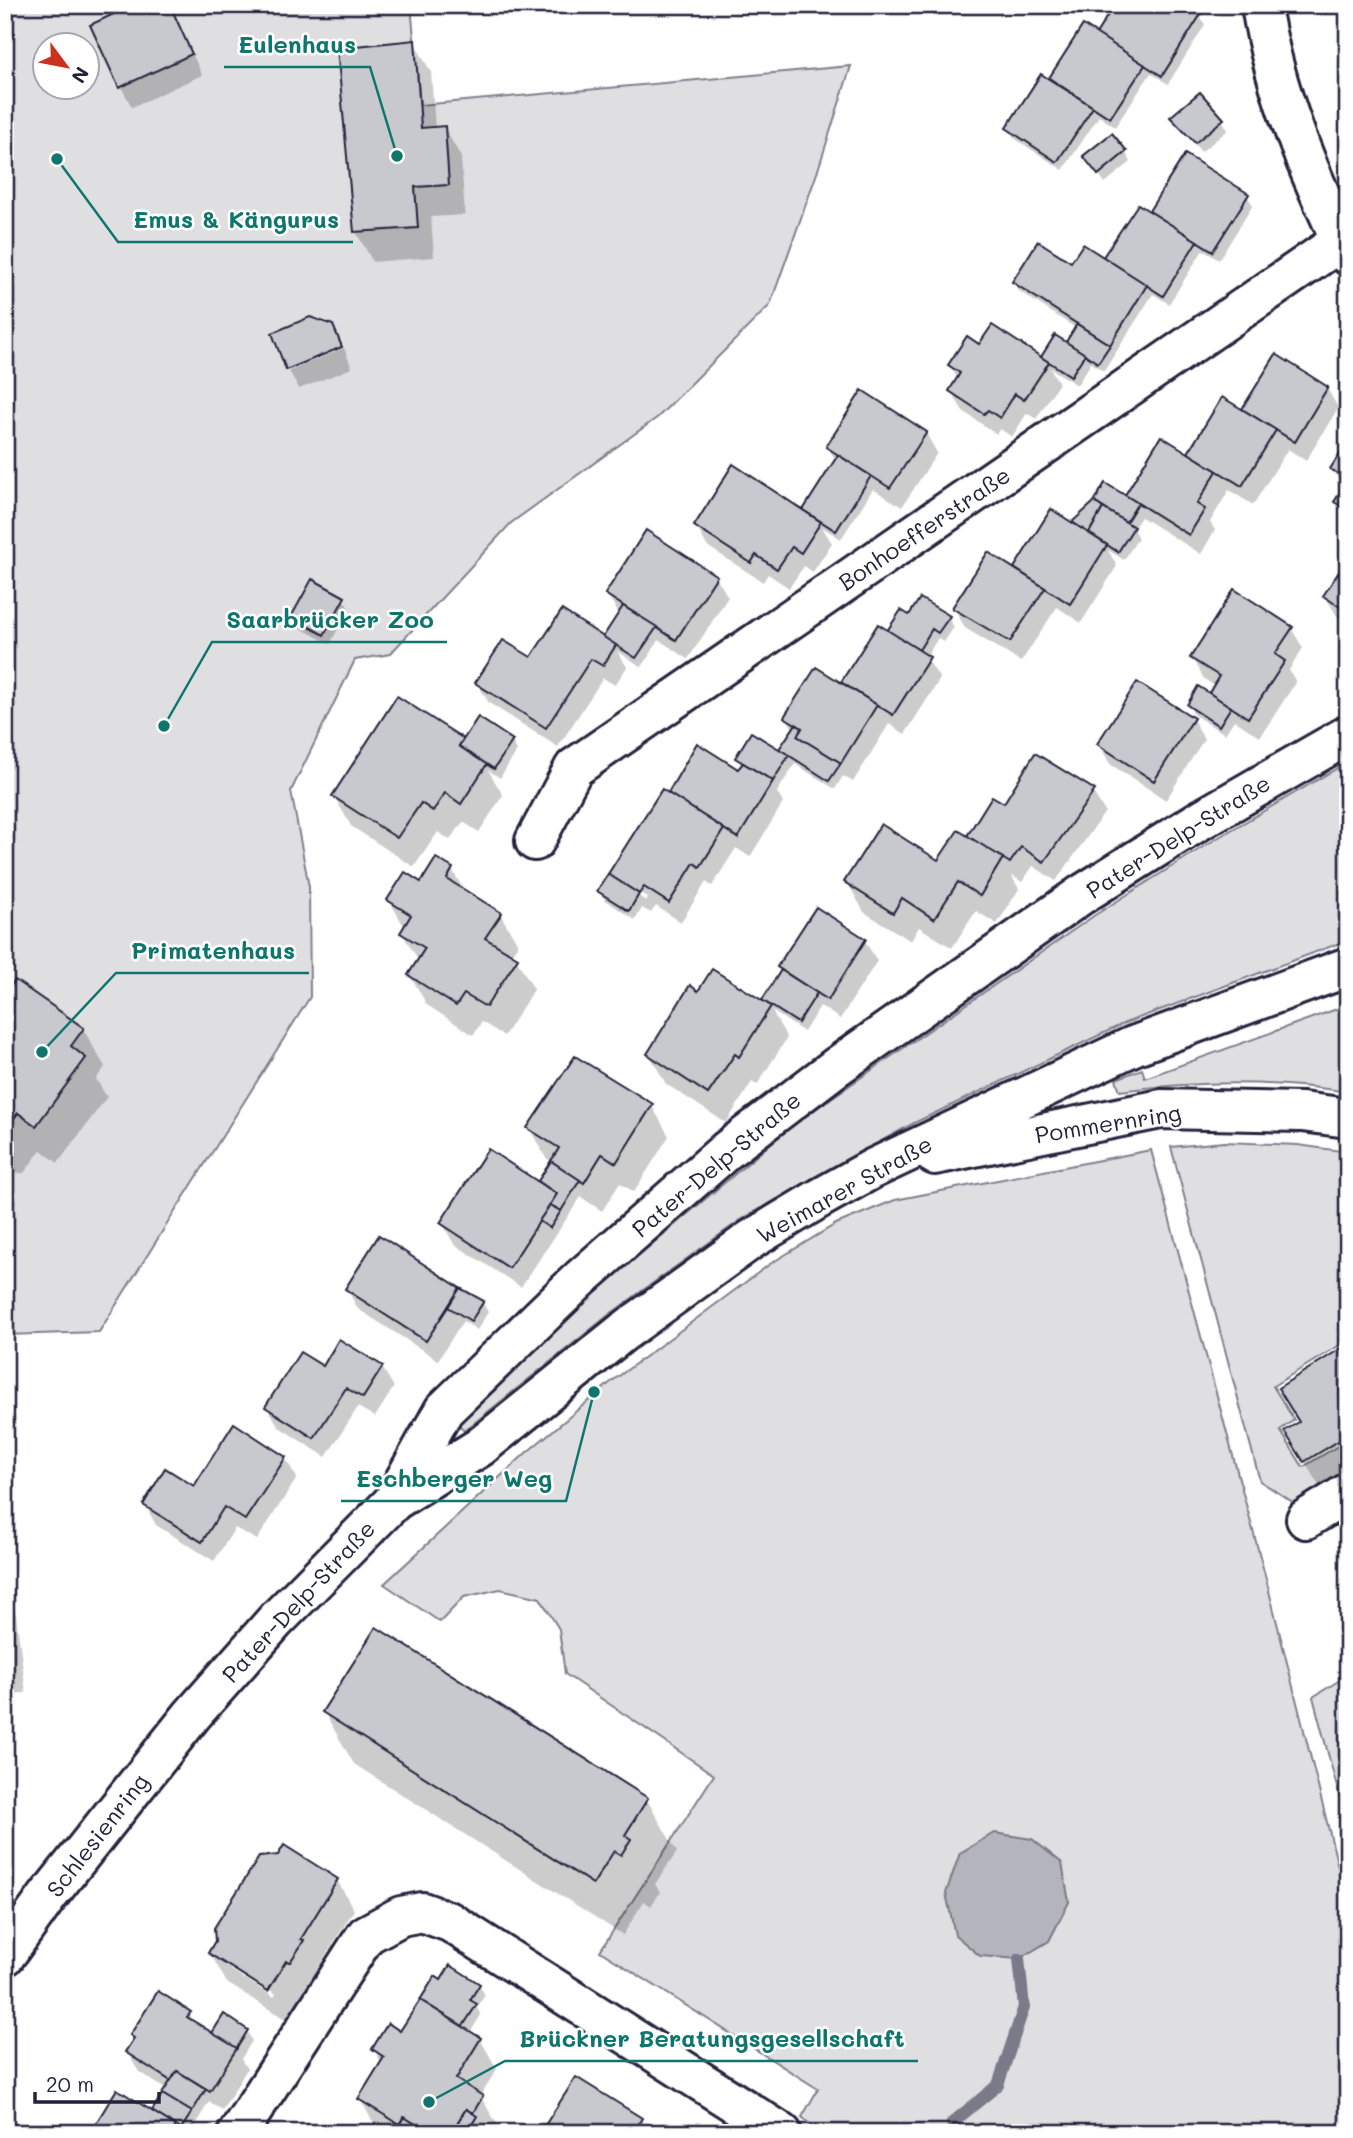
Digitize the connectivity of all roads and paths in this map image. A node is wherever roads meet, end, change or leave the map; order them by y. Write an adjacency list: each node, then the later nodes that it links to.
1 (1261, 5): 2 (street)
2 (1344, 248): 4 (street, Bonhoefferstraße)
3 (1348, 736): 9 (street, Pater-Delp-Straße)
4 (535, 841)
5 (1348, 967): 7 (street, Weimarer Straße)
6 (1348, 1118): 7 (street, Pommernring)
7 (872, 1169): 9 (street, Weimarer Straße)
8 (1348, 1493): 10 (street)
9 (392, 1503): 11 (street, Pater-Delp-Straße)
10 (1306, 1519)
11 (192, 1715): 12 (street, Schlesienring)
12 (5, 1956)
13 (238, 2133): 14 (street)
14 (782, 2133)

